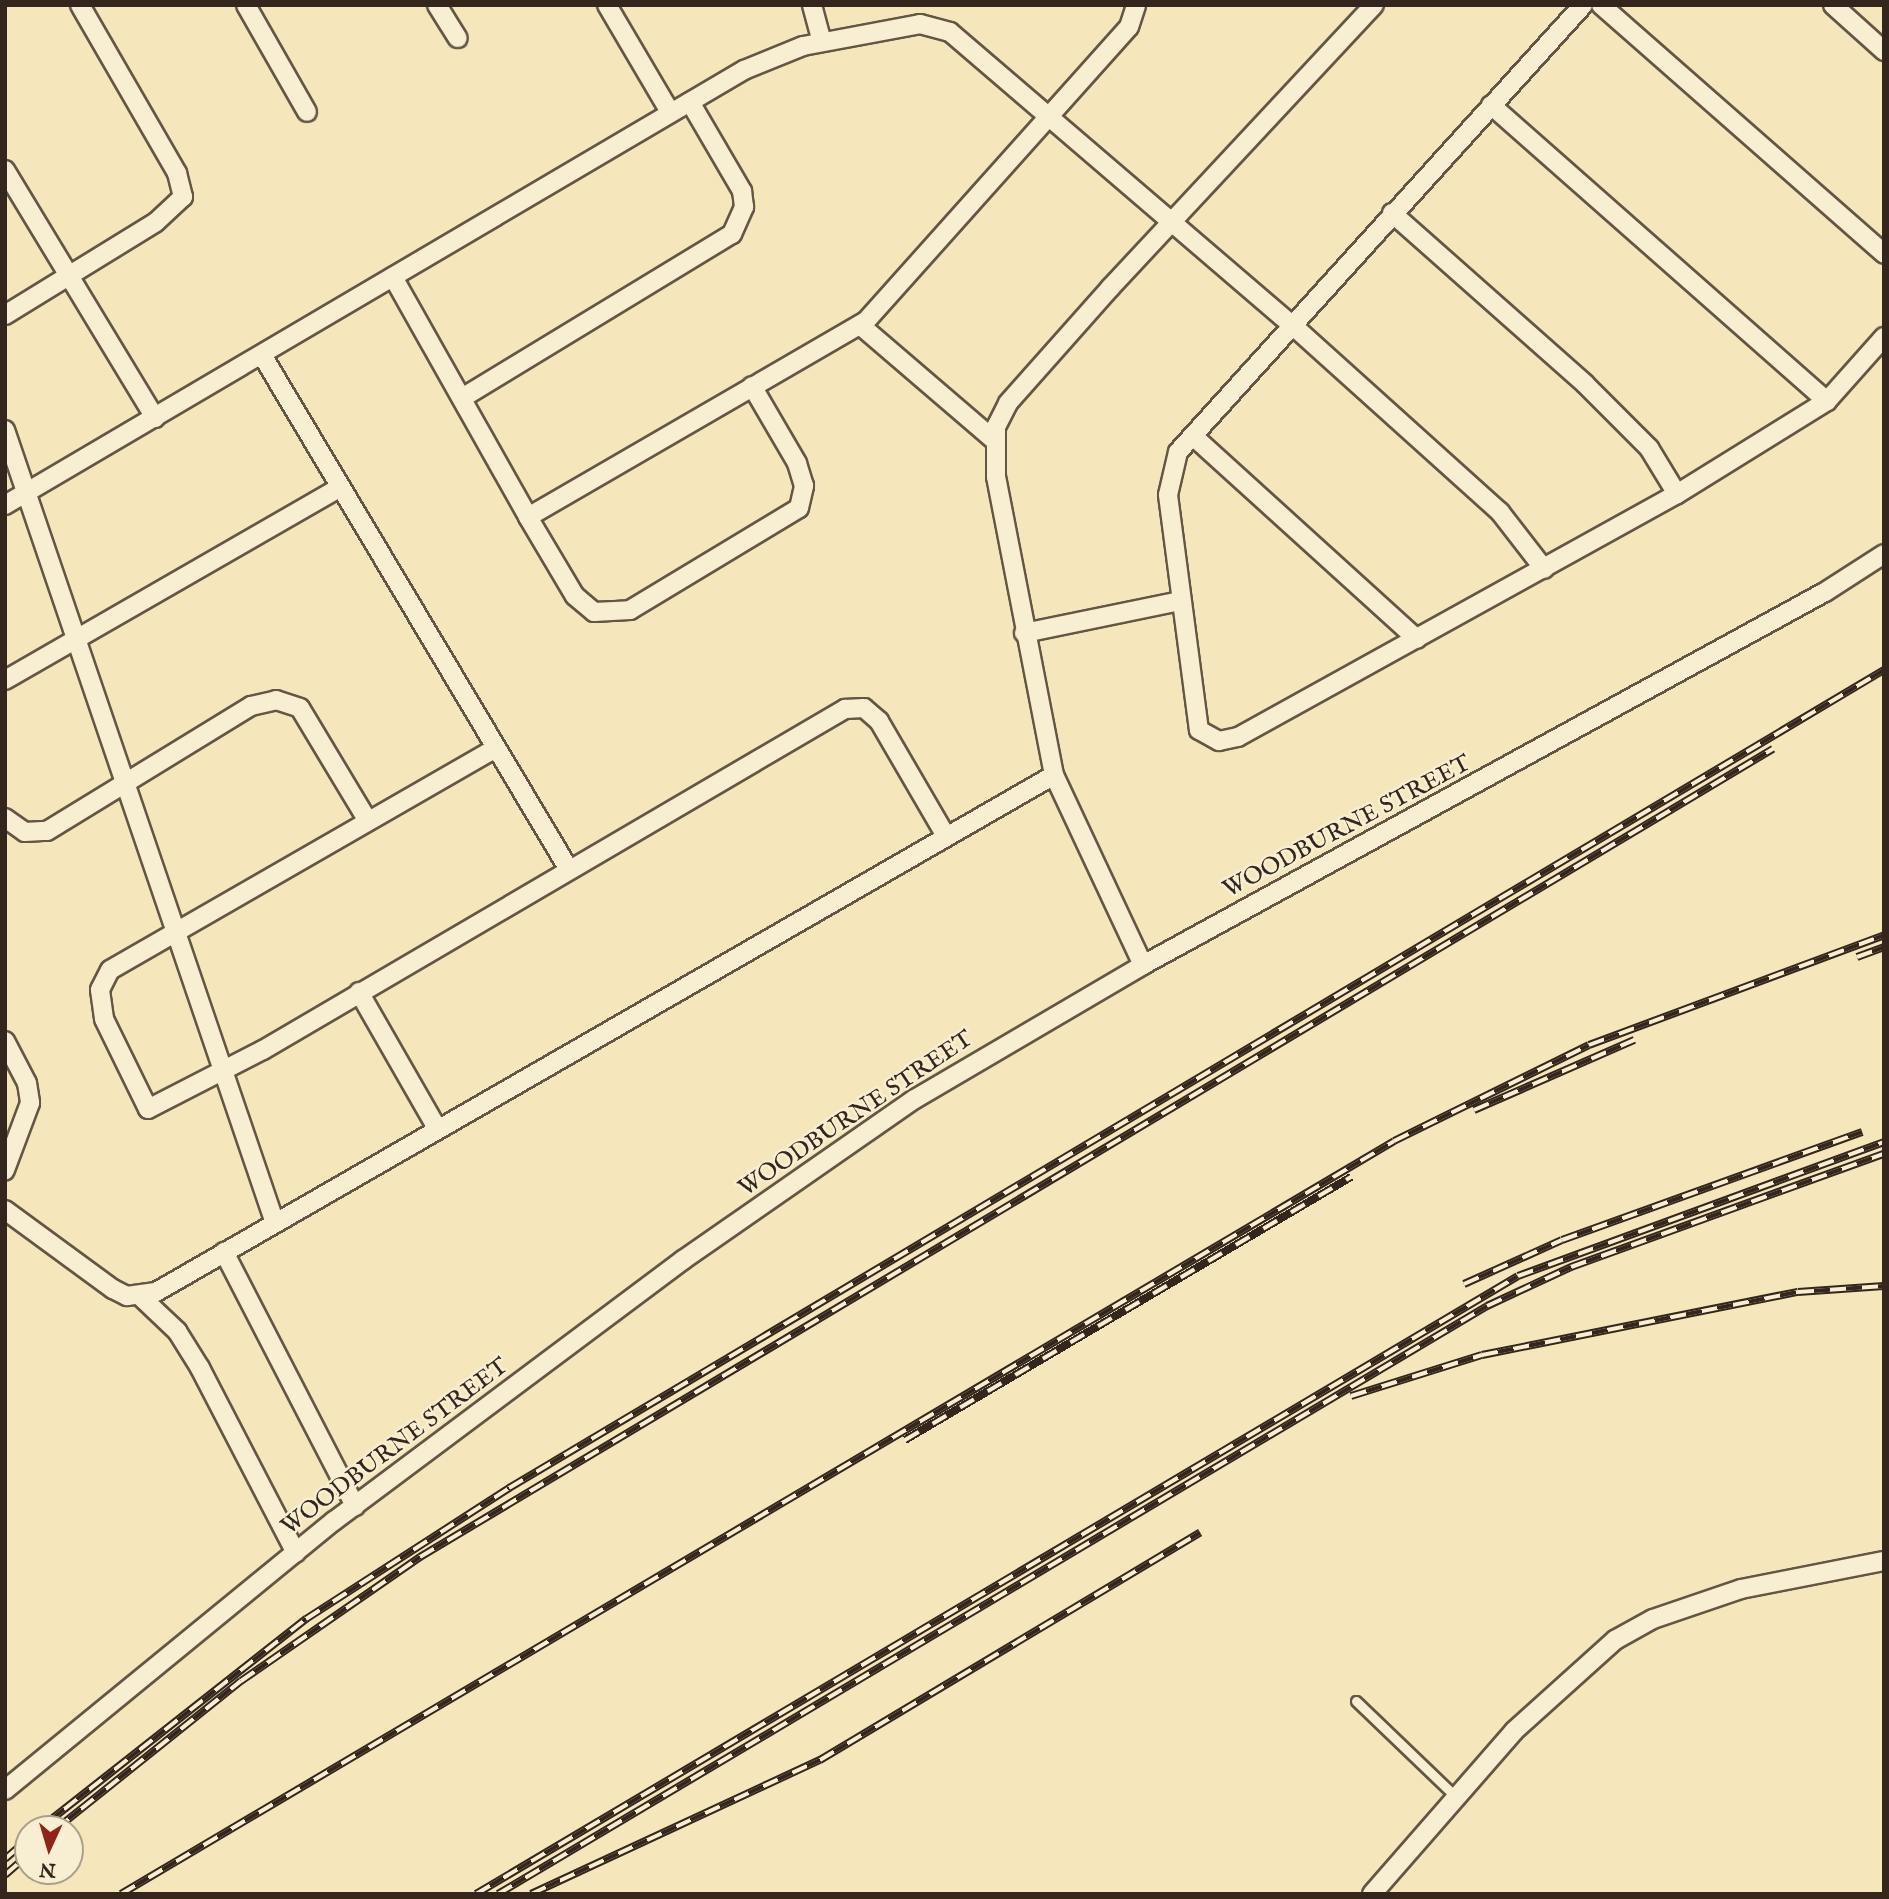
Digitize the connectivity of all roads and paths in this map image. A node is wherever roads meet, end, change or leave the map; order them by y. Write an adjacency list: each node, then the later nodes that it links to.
1 (80, 5): 25 (street)
2 (246, 5): 17 (street)
3 (437, 5): 12 (street)
4 (607, 5): 18 (street)
5 (813, 5): 13 (street)
6 (1136, 5): 19 (street)
7 (1583, 5): 16 (street)
8 (1601, 5): 23 (street)
9 (1833, 5): 11 (street)
10 (1371, 6): 22 (street)
11 (1853, 11): 14 (street)
12 (458, 38)
13 (822, 42): 15 (street); 19 (street)
14 (1884, 51)
15 (690, 102): 18 (street); 32 (street)
16 (1491, 105): 21 (street); 33 (street)
17 (307, 112)
18 (670, 112): 24 (street)
19 (1047, 115): 22 (street); 28 (street)
20 (5, 170): 25 (street)
21 (1392, 213): 27 (street); 40 (street)
22 (1172, 220): 27 (street); 37 (street)
23 (1884, 254)
24 (393, 277): 30 (street); 32 (street)
25 (67, 278): 26 (street); 34 (street)
26 (5, 316)
27 (1290, 323): 36 (street); 44 (street)
28 (860, 325): 31 (street); 37 (street)
29 (1884, 337): 33 (street)
30 (262, 355): 34 (street); 38 (street)
31 (752, 386): 42 (street); 42 (street)
32 (462, 398): 42 (street)
33 (1827, 401): 40 (street)
34 (156, 418): 39 (street)
35 (5, 430): 39 (street)
36 (1193, 436): 45 (street); 48 (street)
37 (994, 440): 46 (street)
38 (341, 487): 47 (street); 50 (street)
39 (28, 492): 41 (street); 47 (street)
40 (1677, 494): 44 (street)
41 (5, 505)
42 (527, 517)
43 (1884, 554): 58 (street, WOODBURNE STREET)
44 (1544, 569): 48 (street)
45 (1180, 601): 46 (street); 48 (street)
46 (1024, 633): 51 (street)
47 (79, 637): 49 (street); 52 (street)
48 (1418, 639)
49 (5, 680)
50 (496, 748): 54 (street); 56 (street)
51 (1054, 775): 55 (street); 58 (street)
52 (128, 783): 53 (street); 54 (street); 57 (street)
53 (5, 818)
54 (368, 821): 57 (street)
55 (946, 836): 56 (street); 62 (street)
56 (568, 868): 59 (street)
57 (177, 930): 61 (street); 61 (street)
58 (1143, 965): 68 (street, WOODBURNE STREET)
59 (359, 992): 61 (street); 62 (street)
60 (5, 1041): 63 (street)
61 (224, 1072): 65 (street)
62 (437, 1129): 65 (street)
63 (5, 1170)
64 (5, 1210): 67 (street)
65 (275, 1223): 66 (street)
66 (224, 1252): 67 (street); 68 (street)
67 (141, 1297): 69 (street)
68 (355, 1506): 69 (street, WOODBURNE STREET)
69 (296, 1553): 72 (street, WOODBURNE STREET)
70 (1884, 1561): 73 (street)
71 (1356, 1701): 73 (lane)
72 (5, 1790)
73 (1456, 1797): 74 (street)
74 (1372, 1894)

